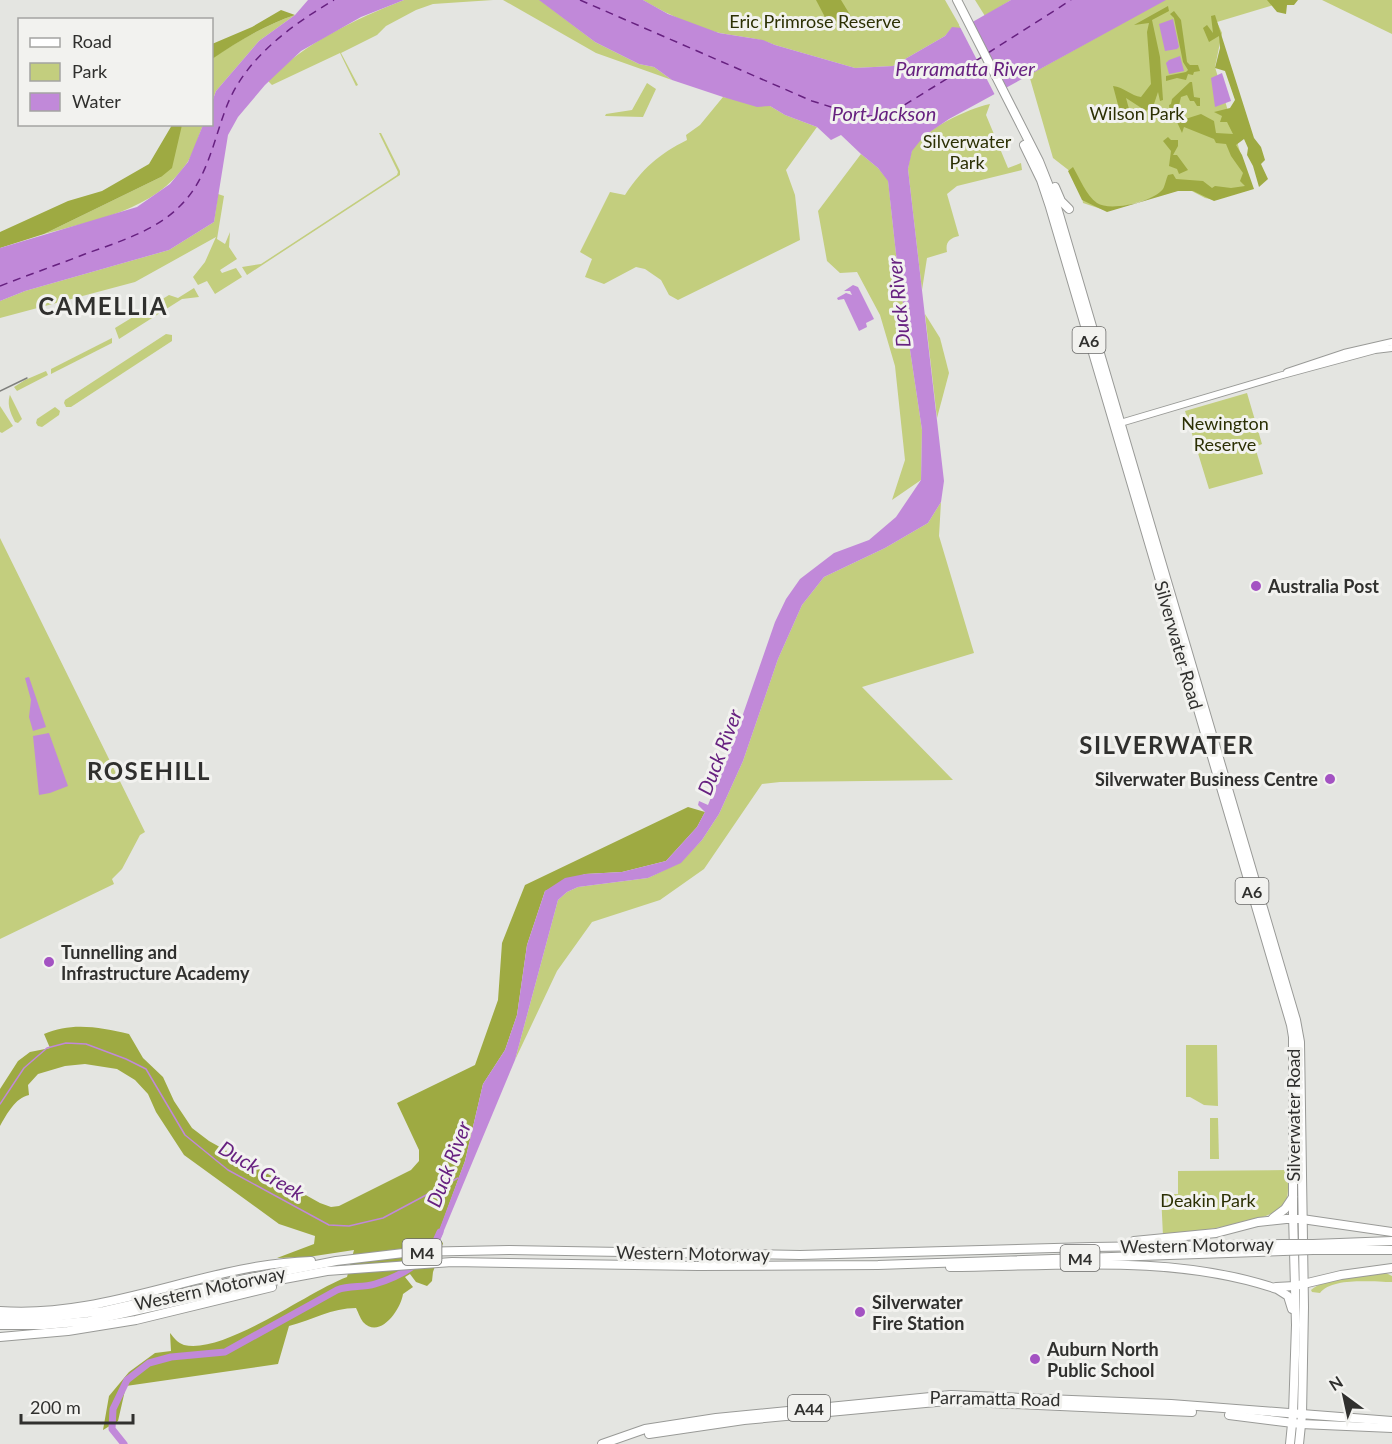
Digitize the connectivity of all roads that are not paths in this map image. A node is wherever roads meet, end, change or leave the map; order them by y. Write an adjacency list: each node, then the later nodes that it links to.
1 (951, 0): 2 (highway, Silverwater Road / A6)
2 (958, 6): 3 (highway, Silverwater Road / A6)
3 (1036, 161): 4 (highway); 8 (highway, Silverwater Road / A6)
4 (1070, 208)
5 (1392, 342): 7 (main road)
6 (1392, 348): 7 (main road)
7 (1279, 376): 8 (main road)
8 (1117, 424): 9 (highway, Silverwater Road / A6)
9 (1297, 1194): 10 (highway, Silverwater Road / A6); 11 (highway); 12 (highway)
10 (1298, 1219): 11 (highway); 12 (highway); 23 (highway, Silverwater Road / A6)
11 (1270, 1220): 15 (highway)
12 (1319, 1222): 13 (highway)
13 (1392, 1232)
14 (1392, 1241): 16 (highway, Western Motorway / M4)
15 (1092, 1247): 17 (highway, Western Motorway / M4); 24 (highway, Western Motorway / M4)
16 (1313, 1247): 17 (highway, Western Motorway / M4, bridge); 18 (highway, Western Motorway / M4)
17 (1283, 1248): 19 (highway, Western Motorway / M4)
18 (1392, 1251)
19 (878, 1265): 22 (highway, M4); 24 (highway, Western Motorway / M4)
20 (1392, 1268): 21 (highway)
21 (1377, 1269): 23 (highway); 27 (highway)
22 (1269, 1286): 23 (highway, M4); 33 (highway, M4)
23 (1299, 1286): 27 (highway, Silverwater Road / A6); 33 (highway, Silverwater Road / A6)
24 (182, 1297): 25 (highway, Western Motorway / M4); 25 (highway, Western Motorway / M4)
25 (159, 1303): 26 (highway, M4); 28 (highway, Western Motorway / M4); 29 (highway, Western Motorway / M4); 32 (highway, Western Motorway / M4)
26 (0, 1311)
27 (1303, 1317): 34 (highway, Silverwater Road / A6)
28 (0, 1318)
29 (89, 1321): 30 (highway, Western Motorway / M4); 31 (highway)
30 (0, 1325)
31 (0, 1330)
32 (0, 1337)
33 (1295, 1337): 34 (highway, Silverwater Road / A6)
34 (1297, 1419): 35 (highway, Parramatta Road / A44); 36 (highway, Parramatta Road / A44); 37 (highway, Parramatta Road / A44); 38 (highway, A6); 39 (highway, Parramatta Road / A44)
35 (1274, 1421): 38 (highway); 40 (highway, Parramatta Road / A44)
36 (1392, 1421)
37 (1392, 1428)
38 (1293, 1443)
39 (602, 1444)
40 (617, 1444)

